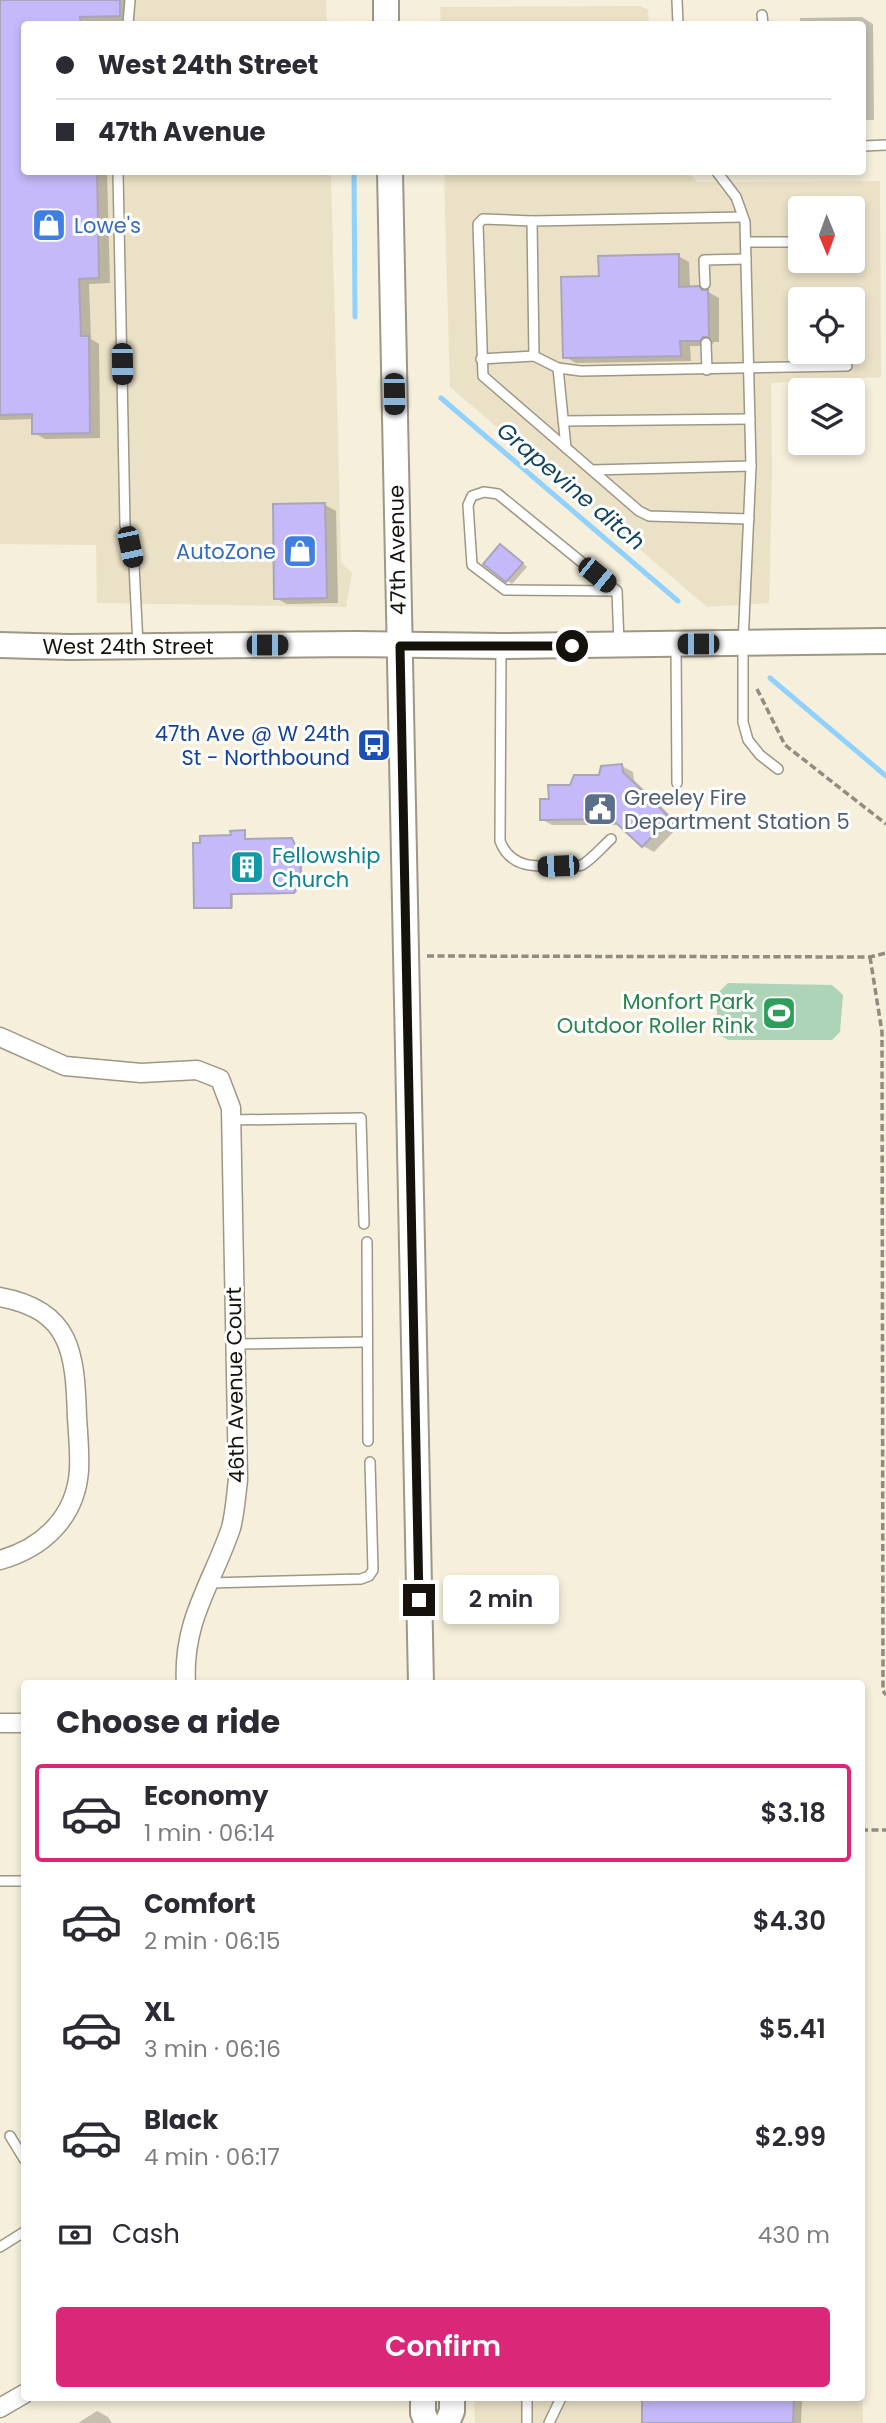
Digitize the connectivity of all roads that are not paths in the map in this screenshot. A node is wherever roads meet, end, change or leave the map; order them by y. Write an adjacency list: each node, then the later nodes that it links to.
1 (130, 0): 4 (lane)
2 (386, 0): 5 (main road)
3 (677, 0): 6 (lane)
4 (128, 21)
5 (386, 21)
6 (678, 21)
7 (886, 145): 8 (lane)
8 (866, 146)
9 (118, 175): 39 (lane)
10 (390, 175): 37 (main road, 47th Avenue)
11 (719, 175): 12 (lane)
12 (743, 217): 13 (lane); 14 (lane)
13 (532, 220): 19 (lane); 20 (lane)
14 (746, 242): 15 (lane); 16 (lane)
15 (788, 242)
16 (746, 259): 17 (lane); 23 (lane)
17 (705, 285)
18 (706, 343): 24 (lane)
19 (534, 356): 20 (lane); 22 (lane)
20 (481, 359): 27 (lane)
21 (847, 366): 23 (lane)
22 (558, 368): 24 (lane); 26 (lane)
23 (749, 369): 24 (lane); 25 (lane)
24 (707, 370)
25 (750, 419): 26 (lane); 28 (lane)
26 (563, 421): 27 (lane)
27 (566, 448): 29 (lane)
28 (751, 466): 29 (lane); 30 (lane)
29 (592, 470): 30 (lane)
30 (749, 519): 33 (lane)
31 (617, 591): 31 (lane); 35 (lane)
32 (886, 642): 33 (main road, West 24th Street)
33 (743, 644): 36 (main road, West 24th Street); 40 (lane)
34 (0, 645): 39 (main road, West 24th Street)
35 (620, 645): 36 (main road, West 24th Street); 38 (main road, West 24th Street)
36 (676, 645): 41 (lane)
37 (400, 646): 38 (main road, West 24th Street); 39 (main road, West 24th Street); 55 (main road, 47th Avenue)
38 (501, 646): 42 (lane)
39 (138, 647)
40 (778, 769)
41 (677, 783)
42 (611, 839)
43 (0, 1037): 44 (street, 46th Avenue Court)
44 (231, 1120): 45 (lane); 49 (street, 46th Avenue Court)
45 (364, 1224)
46 (367, 1242): 48 (lane)
47 (0, 1297): 52 (street)
48 (368, 1342): 49 (lane); 50 (lane)
49 (236, 1344): 53 (street, 46th Avenue Court)
50 (368, 1441)
51 (370, 1462): 53 (lane)
52 (0, 1560)
53 (207, 1583): 54 (street, 46th Avenue Court)
54 (186, 1680)
55 (421, 1680)
56 (0, 1723): 57 (street)
57 (21, 1723)
58 (0, 1881): 59 (lane)
59 (21, 1881)
60 (10, 2136): 61 (lane)
61 (21, 2154)
62 (21, 2234): 63 (lane)
63 (0, 2247)
64 (21, 2396): 69 (street)
65 (423, 2401): 70 (main road)
66 (452, 2401): 71 (main road)
67 (527, 2401): 72 (lane)
68 (560, 2401): 73 (lane)
69 (0, 2409)
70 (427, 2423)
71 (447, 2423)
72 (527, 2423)
73 (549, 2423)

